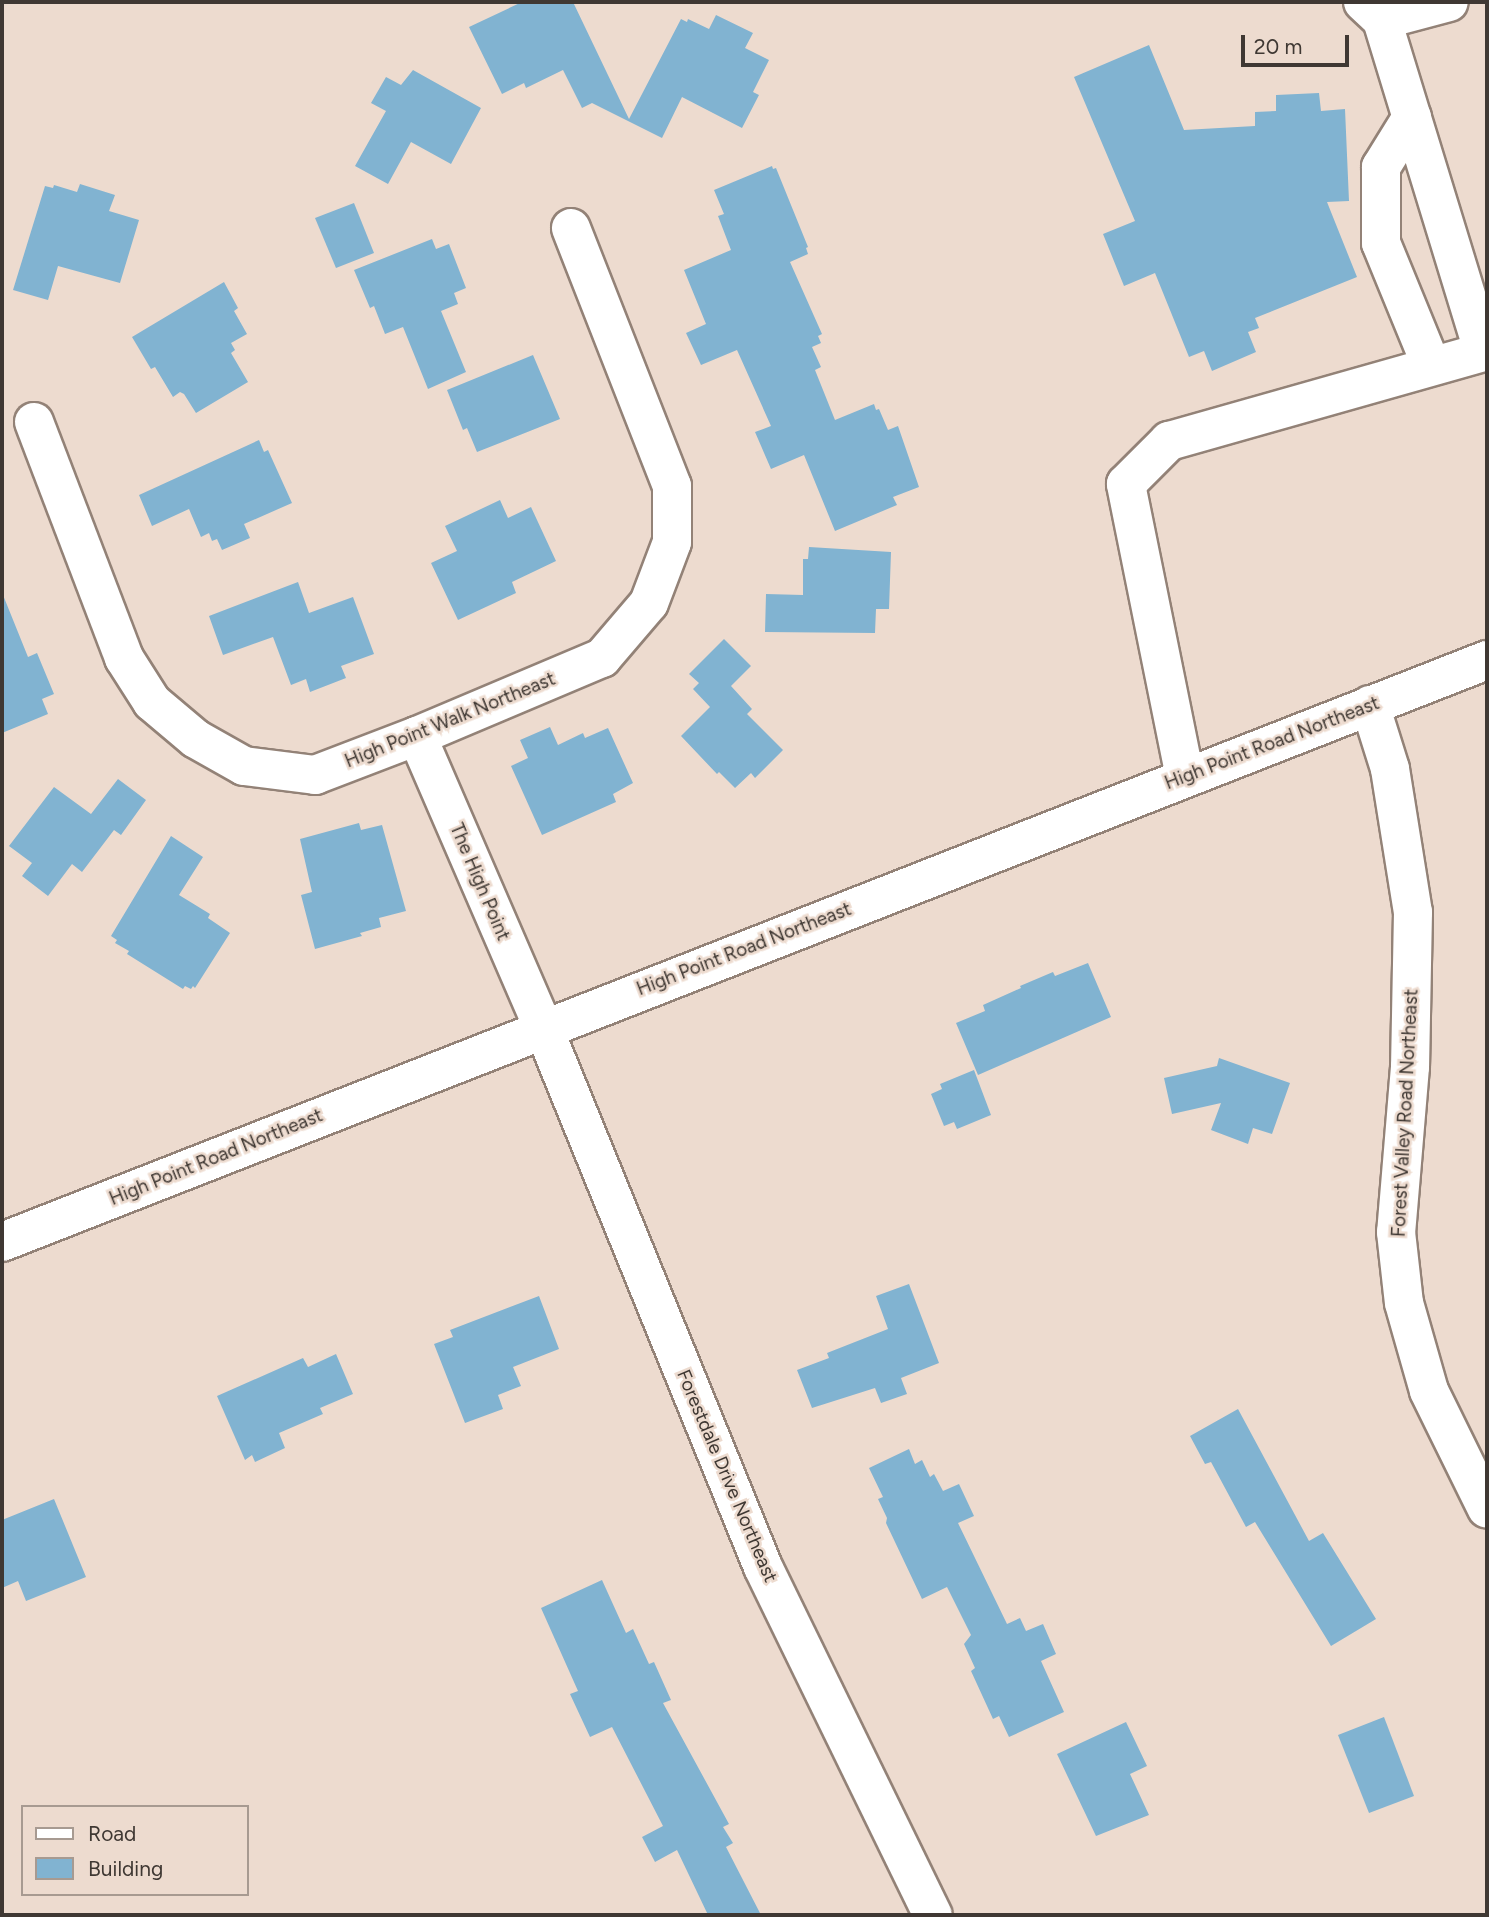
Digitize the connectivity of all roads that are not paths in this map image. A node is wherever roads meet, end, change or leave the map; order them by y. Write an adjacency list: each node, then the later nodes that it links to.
1 (1449, 2): 2 (street)
2 (1373, 11): 3 (street)
3 (1412, 117): 5 (street); 6 (street)
4 (570, 228): 10 (street, High Point Walk Northeast)
5 (1485, 351): 6 (street)
6 (1431, 365): 11 (street)
7 (34, 422): 10 (street, High Point Walk Northeast)
8 (1487, 660): 9 (street, High Point Road Northeast)
9 (1370, 705): 11 (street, High Point Road Northeast); 14 (street, Forest Valley Road Northeast)
10 (417, 736): 12 (street, The High Point)
11 (1185, 777): 12 (street, High Point Road Northeast)
12 (543, 1027): 13 (street, High Point Road Northeast); 15 (street, Forestdale Drive Northeast)
13 (2, 1241)
14 (1487, 1509)
15 (933, 1915)

